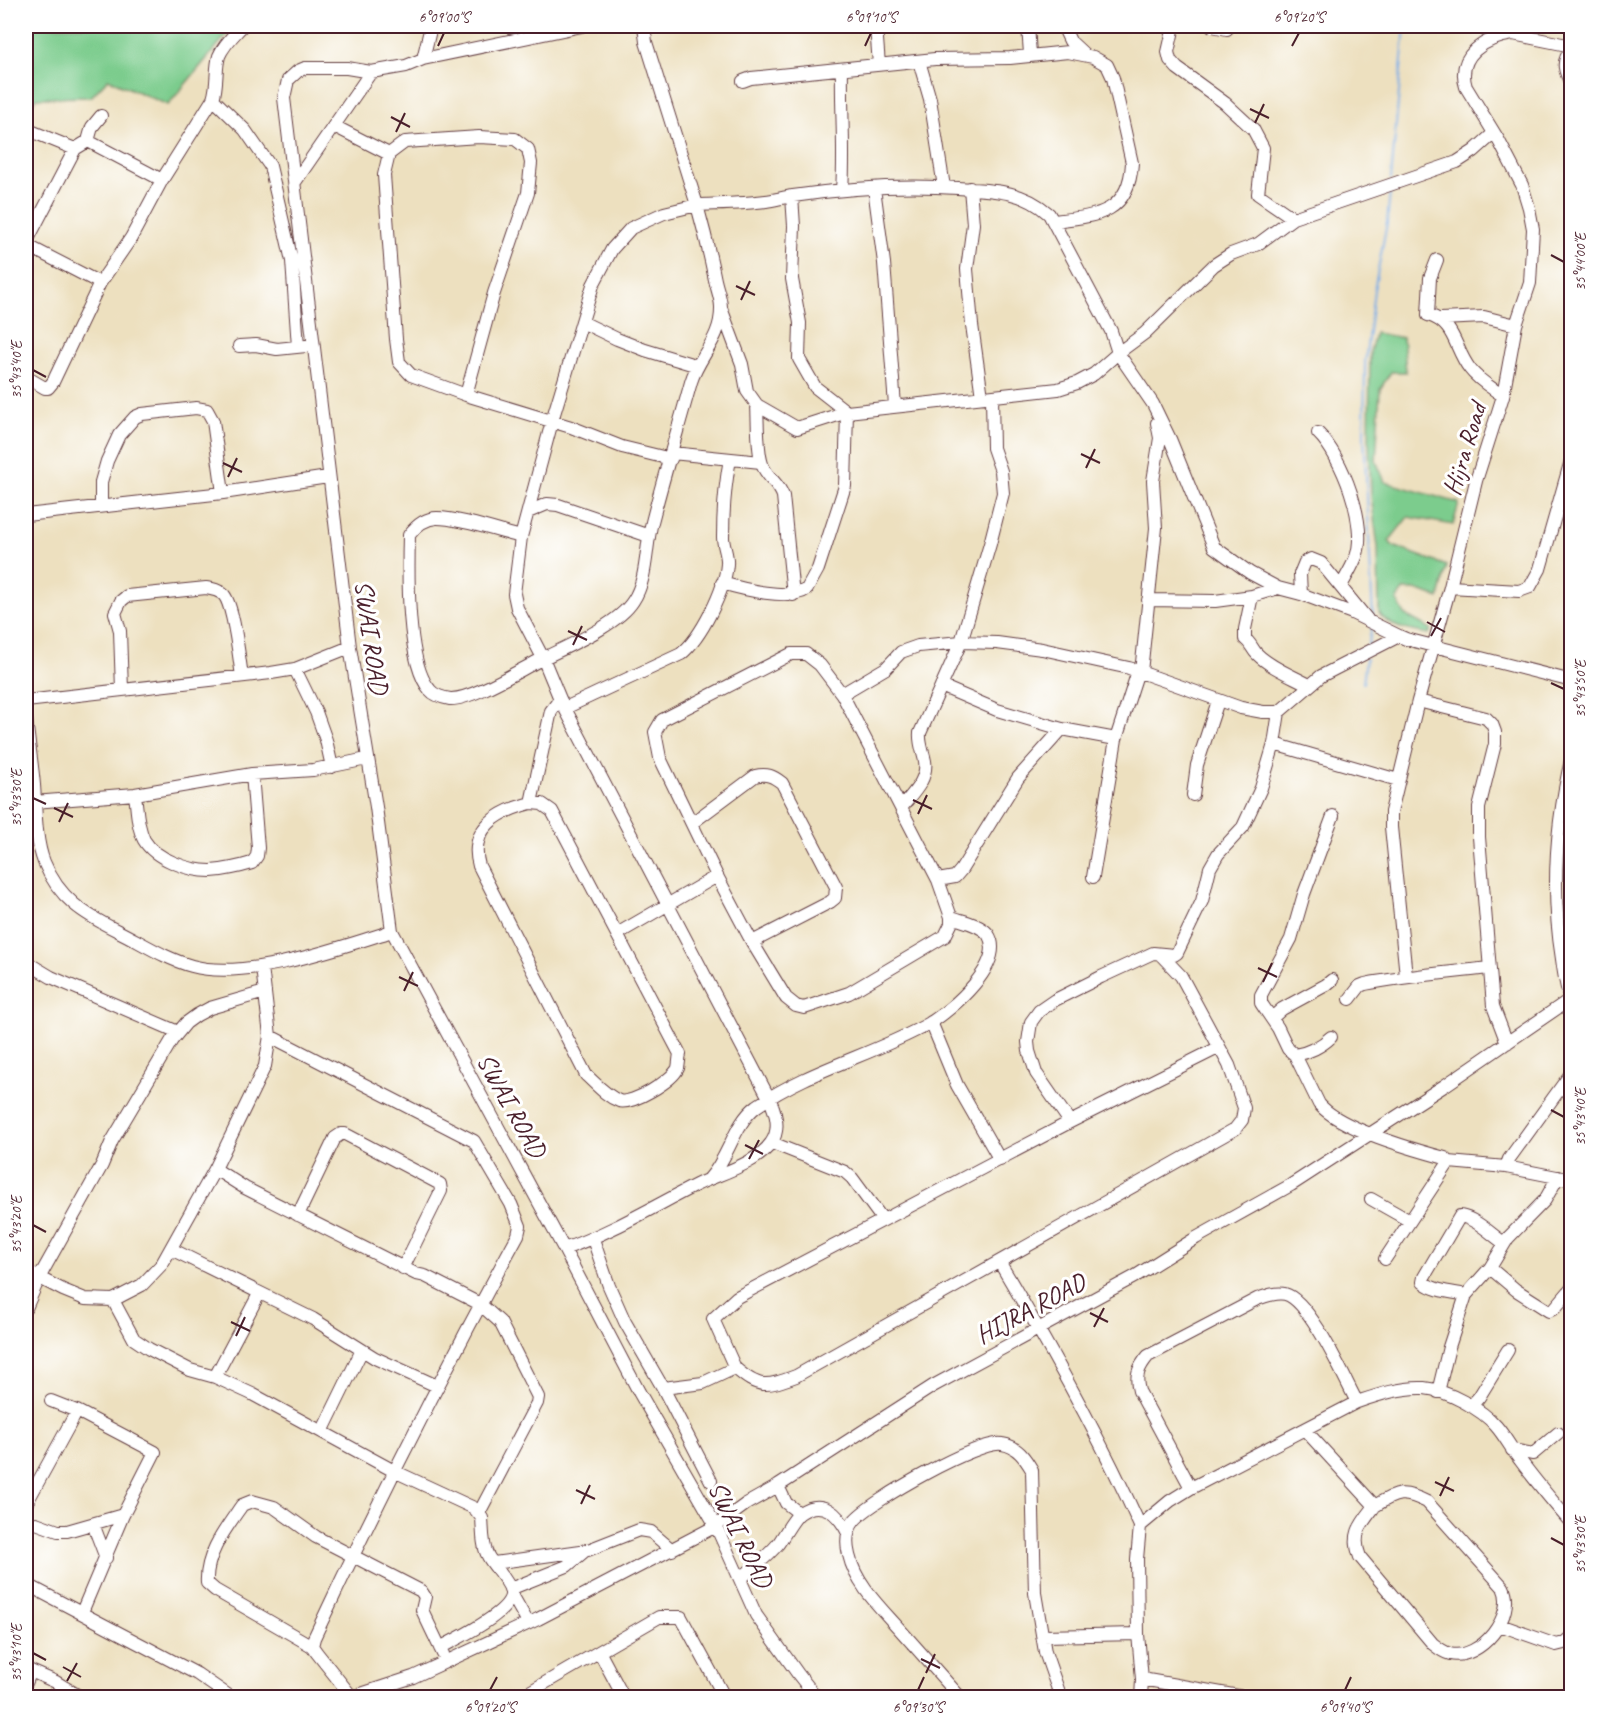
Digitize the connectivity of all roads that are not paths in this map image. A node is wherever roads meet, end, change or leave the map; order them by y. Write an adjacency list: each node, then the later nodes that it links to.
1 (242, 26): 21 (street)
2 (431, 26): 14 (street)
3 (582, 26): 14 (street, SWAI ROAD)
4 (644, 26): 36 (street)
5 (876, 26): 16 (street)
6 (1028, 26): 12 (street)
7 (1063, 26): 13 (street)
8 (1174, 26): 37 (street)
9 (1212, 26): 10 (street)
10 (1227, 29)
11 (1572, 48): 20 (street); 25 (street, Hijra Road)
12 (1030, 54): 13 (street); 15 (street)
13 (1086, 56): 38 (street)
14 (423, 59): 18 (street, SWAI ROAD)
15 (919, 61): 16 (street); 31 (street)
16 (879, 65): 17 (street)
17 (842, 69): 19 (street); 34 (street)
18 (370, 72): 23 (street); 30 (street, SWAI ROAD)
19 (743, 81)
20 (1572, 86)
21 (213, 99): 29 (street); 48 (street)
22 (101, 116): 26 (street)
23 (334, 126): 28 (street); 30 (street)
24 (26, 129): 27 (street)
25 (1493, 134): 37 (street); 45 (street, Hijra Road)
26 (88, 141): 27 (street); 29 (street)
27 (75, 149): 39 (street)
28 (389, 154): 52 (street); 52 (street)
29 (162, 180): 41 (street)
30 (295, 182): 47 (street, SWAI ROAD)
31 (944, 187): 32 (street); 33 (street)
32 (874, 188): 34 (street); 57 (street)
33 (970, 188): 38 (street); 54 (street)
34 (842, 190): 35 (street)
35 (792, 196): 36 (street); 58 (street)
36 (697, 206): 42 (street); 44 (street)
37 (1293, 218): 49 (street)
38 (1054, 221): 49 (street)
39 (26, 244): 41 (street)
40 (1437, 260): 43 (street)
41 (100, 284): 51 (street)
42 (721, 307): 50 (street); 56 (street)
43 (1441, 319): 45 (street); 53 (street)
44 (582, 322): 50 (street); 59 (street)
45 (1516, 325): 53 (street, Hijra Road)
46 (238, 345): 48 (street)
47 (313, 345): 48 (street); 65 (street, SWAI ROAD)
48 (297, 347)
49 (1118, 353): 54 (street); 55 (street)
50 (698, 366): 61 (street)
51 (26, 377)
52 (466, 395): 59 (street)
53 (1503, 396): 74 (street, Hijra Road)
54 (987, 397): 57 (street); 82 (street)
55 (1153, 404): 75 (street); 79 (street)
56 (757, 405): 58 (street); 64 (street)
57 (896, 405): 58 (street)
58 (847, 412): 77 (street)
59 (552, 423): 61 (street); 68 (street)
60 (1318, 433): 73 (street)
61 (671, 456): 63 (street); 70 (street)
62 (1572, 457): 74 (street)
63 (730, 459): 64 (street); 72 (street)
64 (761, 462): 77 (street)
65 (328, 477): 66 (street); 84 (street, SWAI ROAD)
66 (223, 493): 67 (street); 67 (street)
67 (101, 506): 69 (street)
68 (528, 512): 70 (street); 71 (street)
69 (26, 515)
70 (649, 536): 85 (street)
71 (521, 537): 85 (street); 85 (street)
72 (722, 583): 77 (street); 97 (street)
73 (1341, 586): 76 (street); 80 (street)
74 (1450, 587): 83 (street, Hijra Road)
75 (1278, 588): 76 (street); 78 (street)
76 (1301, 594): 80 (street)
77 (793, 595)
78 (1252, 596): 79 (street); 90 (street)
79 (1148, 600): 87 (street)
80 (1370, 622): 81 (street)
81 (1399, 636): 83 (street); 90 (street)
82 (961, 642): 87 (street); 91 (street); 93 (street)
83 (1432, 646): 89 (street); 96 (street, Hijra Road)
84 (350, 647): 86 (street); 103 (street, SWAI ROAD)
85 (543, 658): 97 (street)
86 (295, 669): 88 (street); 105 (street)
87 (1139, 671): 95 (street); 101 (street)
88 (242, 676): 92 (street); 92 (street)
89 (1572, 681)
90 (1309, 685): 98 (street)
91 (941, 686): 100 (street); 113 (street)
92 (122, 690): 94 (street)
93 (842, 694): 113 (street); 115 (street)
94 (26, 701)
95 (1218, 701): 98 (street); 110 (street)
96 (1418, 701): 107 (street, Hijra Road); 127 (street)
97 (563, 704): 112 (street); 119 (street)
98 (1279, 712): 102 (street)
99 (26, 717): 108 (street)
100 (1062, 729): 101 (street); 118 (street)
101 (1116, 739): 117 (street)
102 (1274, 744): 107 (street); 124 (street)
103 (367, 759): 105 (street); 121 (street, SWAI ROAD)
104 (1571, 764): 132 (street)
105 (332, 767): 106 (street)
106 (252, 774): 109 (street); 109 (street)
107 (1398, 780): 128 (street, Hijra Road)
108 (30, 786): 111 (street)
109 (135, 794): 111 (street)
110 (1192, 795)
111 (34, 802): 126 (street)
112 (531, 803): 122 (street); 122 (street)
113 (902, 808): 118 (street)
114 (1333, 816): 133 (street)
115 (692, 823): 116 (street); 123 (street)
116 (717, 876): 119 (street); 123 (street)
117 (1093, 877)
118 (938, 880): 120 (street)
119 (667, 906): 122 (street); 142 (street)
120 (951, 917): 123 (street); 134 (street)
121 (392, 931): 126 (street); 160 (street, SWAI ROAD)
122 (617, 934)
123 (752, 942)
124 (1161, 955): 139 (street); 143 (street)
125 (26, 962): 135 (street)
126 (262, 967): 130 (street)
127 (1489, 968): 128 (street); 138 (street)
128 (1406, 976): 131 (street)
129 (1332, 980): 133 (street)
130 (265, 992): 135 (street); 136 (street)
131 (1350, 999)
132 (1565, 1004): 138 (street, HIJRA ROAD)
133 (1272, 1018): 140 (street)
134 (930, 1022): 142 (street); 146 (street)
135 (178, 1032): 166 (street)
136 (270, 1036): 149 (street); 171 (street)
137 (1331, 1037): 140 (street)
138 (1507, 1043): 144 (street, HIJRA ROAD)
139 (1218, 1048): 143 (street); 162 (street)
140 (1295, 1055): 144 (street)
141 (1572, 1072): 148 (street)
142 (770, 1100): 145 (street); 151 (street)
143 (1070, 1122): 146 (street)
144 (1368, 1133): 147 (street); 173 (street, HIJRA ROAD)
145 (772, 1143): 151 (street); 155 (street)
146 (999, 1160): 155 (street)
147 (1449, 1162): 148 (street); 156 (street)
148 (1506, 1167): 150 (street)
149 (215, 1169): 154 (street); 159 (street)
150 (1558, 1177): 152 (street); 158 (street)
151 (708, 1179): 157 (street)
152 (1572, 1180)
153 (1371, 1199): 156 (street)
154 (298, 1215): 163 (street); 163 (street)
155 (883, 1220): 176 (street)
156 (1410, 1221): 161 (street)
157 (593, 1239): 160 (street); 180 (street)
158 (1504, 1243): 164 (street); 169 (street)
159 (171, 1249): 168 (street); 170 (street)
160 (564, 1249): 203 (street, SWAI ROAD)
161 (1384, 1259)
162 (1000, 1263): 173 (street); 176 (street)
163 (403, 1268): 171 (street)
164 (1490, 1268): 167 (street); 169 (street)
165 (26, 1271): 166 (street)
166 (39, 1278): 170 (street); 172 (street)
167 (1572, 1288)
168 (259, 1294): 174 (street); 177 (street)
169 (1466, 1295): 181 (street)
170 (114, 1300): 177 (street)
171 (480, 1304): 178 (street); 197 (street)
172 (26, 1308)
173 (1038, 1328): 193 (street, HIJRA ROAD); 204 (street)
174 (362, 1350): 178 (street); 188 (street)
175 (1508, 1350): 184 (street)
176 (735, 1368): 179 (street)
177 (215, 1377): 188 (street)
178 (437, 1386): 191 (street)
179 (685, 1387): 180 (street); 186 (street)
180 (663, 1388): 186 (street)
181 (1438, 1392): 183 (street); 184 (street)
182 (51, 1401): 185 (street)
183 (1357, 1402): 187 (street); 194 (street)
184 (1471, 1406): 190 (street)
185 (77, 1411): 195 (street); 199 (street)
186 (674, 1411): 192 (street)
187 (1305, 1430): 194 (street); 196 (street)
188 (322, 1432): 191 (street)
189 (1558, 1432): 190 (street)
190 (1512, 1450): 200 (street)
191 (394, 1471): 197 (street); 208 (street)
192 (711, 1481)
193 (778, 1486): 198 (street); 203 (street, HIJRA ROAD)
194 (1191, 1488): 204 (street)
195 (26, 1504)
196 (1375, 1506): 216 (street); 216 (street)
197 (479, 1513): 210 (street)
198 (799, 1513): 205 (street); 211 (street)
199 (123, 1515): 202 (street); 209 (street)
200 (1570, 1519)
201 (36, 1523): 202 (street)
202 (93, 1524): 209 (street)
203 (716, 1526): 207 (street, HIJRA ROAD); 211 (street, SWAI ROAD)
204 (1140, 1526): 217 (street)
205 (848, 1533): 218 (street); 232 (street)
206 (586, 1550): 207 (street); 210 (street); 213 (street)
207 (672, 1550): 215 (street, HIJRA ROAD)
208 (354, 1556): 220 (street); 220 (street); 221 (street)
209 (106, 1558): 214 (street)
210 (494, 1563): 213 (street)
211 (740, 1579): 231 (street, SWAI ROAD)
212 (26, 1584): 214 (street)
213 (511, 1591): 215 (street); 221 (street)
214 (82, 1612): 227 (street)
215 (528, 1623): 223 (street, HIJRA ROAD)
216 (1500, 1625): 219 (street)
217 (1138, 1634): 218 (street); 225 (street)
218 (1043, 1636): 233 (street)
219 (1572, 1636)
220 (312, 1646): 223 (street, HIJRA ROAD)
221 (440, 1648): 223 (street)
222 (600, 1653): 228 (street); 229 (street); 230 (street)
223 (447, 1661)
224 (27, 1674): 226 (street)
225 (1142, 1679): 234 (street); 235 (street)
226 (82, 1698)
227 (232, 1698)
228 (519, 1698)
229 (624, 1698)
230 (725, 1698)
231 (817, 1698)
232 (961, 1698)
233 (1061, 1698)
234 (1141, 1698)
235 (1250, 1698)

